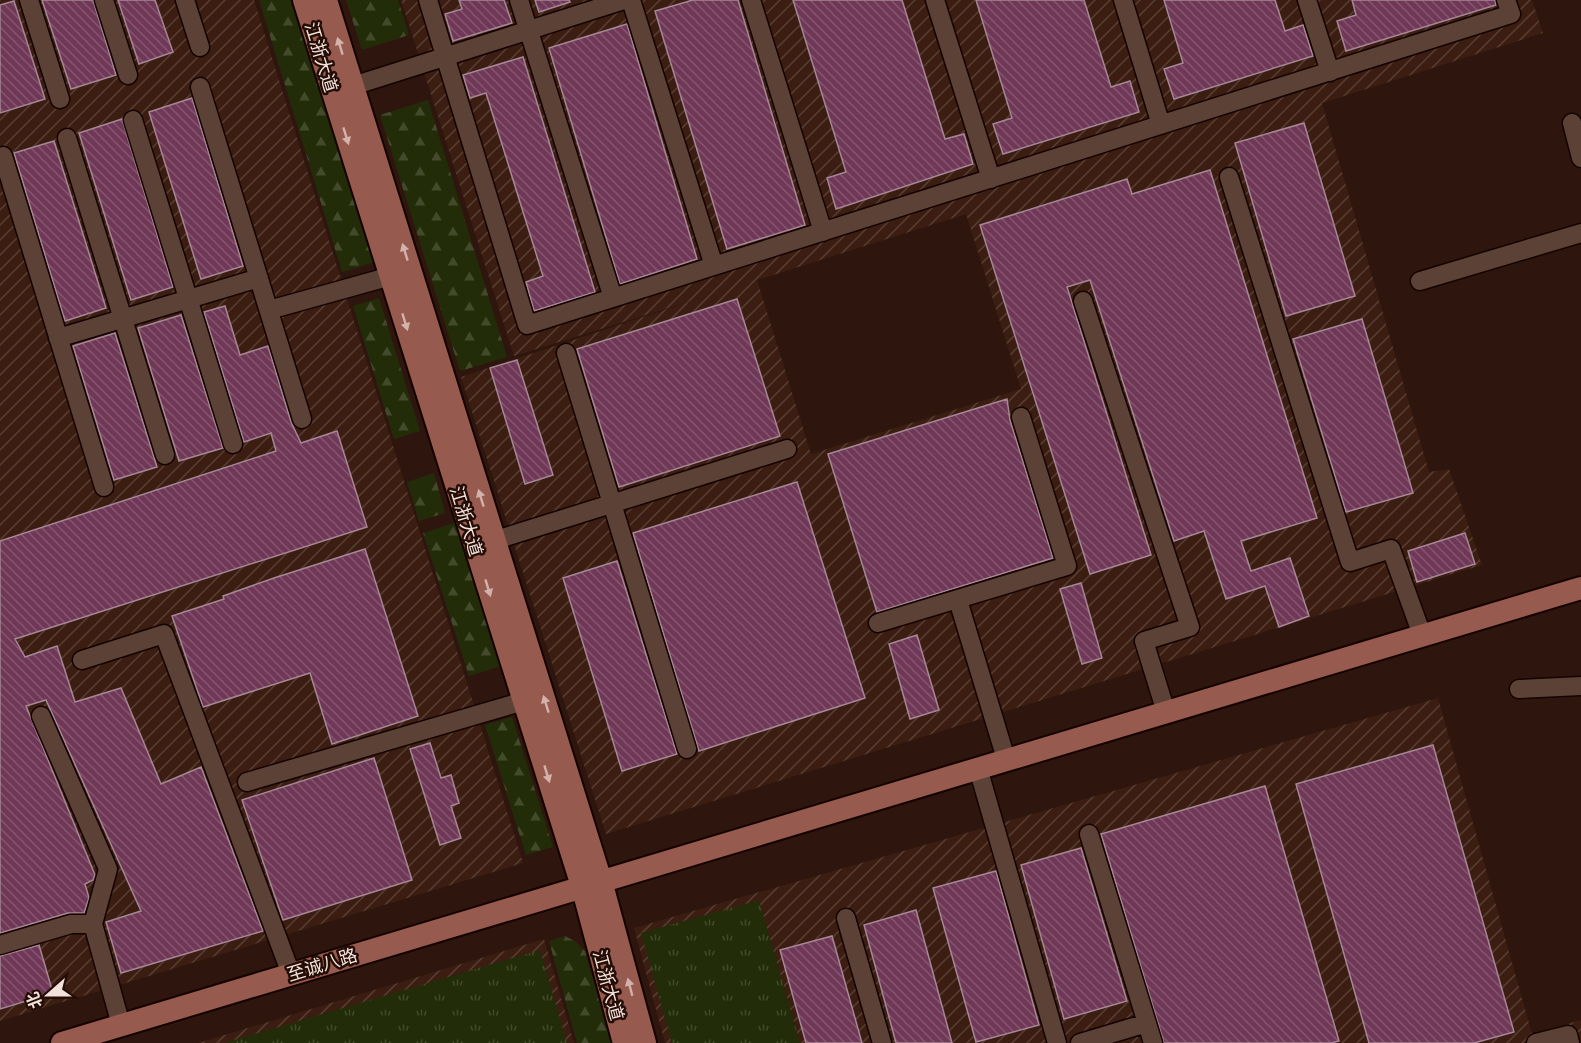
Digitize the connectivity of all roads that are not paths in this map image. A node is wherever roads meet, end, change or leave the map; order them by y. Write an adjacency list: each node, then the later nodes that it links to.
1 (29, 0): 22 (street)
2 (104, 0): 19 (street)
3 (185, 0): 16 (street)
4 (304, 0): 21 (main road, 江浙大道)
5 (326, 0): 21 (main road, 江浙大道, one-way to 5)
6 (428, 0): 17 (street)
7 (519, 0): 15 (street)
8 (624, 0): 15 (street)
9 (631, 0): 33 (street)
10 (751, 0): 31 (street)
11 (935, 0): 30 (street)
12 (1123, 0): 25 (street)
13 (1307, 0): 18 (street)
14 (1506, 0): 18 (street)
15 (529, 30): 17 (street); 37 (street)
16 (200, 47)
17 (446, 56): 21 (street); 37 (street)
18 (1330, 72): 25 (street)
19 (128, 75)
20 (200, 87): 35 (street)
21 (343, 89): 34 (main road, 江浙大道, one-way to 34); 51 (main road, 江浙大道, one-way to 21)
22 (60, 99)
23 (133, 120): 38 (street)
24 (1572, 123): 28 (street)
25 (1161, 125): 30 (street)
26 (67, 138): 41 (street)
27 (3, 156): 42 (street)
28 (1581, 158)
29 (1229, 177): 55 (street)
30 (991, 179): 31 (street)
31 (823, 232): 33 (street)
32 (1581, 233): 36 (street)
33 (714, 266): 37 (street)
34 (390, 276): 40 (street); 51 (main road, 江浙大道, one-way to 51)
35 (259, 278): 38 (street); 40 (street)
36 (1420, 281)
37 (613, 298)
38 (188, 299): 41 (street); 46 (street)
39 (1083, 301): 60 (street)
40 (269, 310): 45 (street)
41 (123, 319): 42 (street); 48 (street)
42 (58, 338): 49 (street)
43 (566, 353): 50 (street)
44 (1021, 417): 53 (street)
45 (302, 419)
46 (233, 444)
47 (787, 449): 50 (street)
48 (165, 455)
49 (104, 487)
50 (612, 503): 51 (street); 62 (street)
51 (485, 544): 59 (main road, 江浙大道, one-way to 59); 67 (main road, 江浙大道, one-way to 51)
52 (1581, 588): 55 (main road, 至诚八路)
53 (958, 600): 54 (street); 63 (street)
54 (878, 623)
55 (1422, 635): 60 (main road, 至诚八路)
56 (82, 660): 71 (street)
57 (1581, 686): 58 (street)
58 (1519, 689)
59 (524, 701): 65 (street); 67 (main road, 江浙大道, one-way to 67)
60 (1166, 712): 63 (main road, 至诚八路)
61 (41, 716): 69 (street)
62 (687, 750)
63 (1006, 759): 64 (main road, 至诚八路)
64 (978, 768): 67 (main road, 至诚八路); 78 (street)
65 (247, 782)
66 (1089, 834): 72 (street)
67 (591, 883): 71 (main road, 至诚八路); 75 (main road, 江浙大道); 76 (main road, 江浙大道, one-way to 67)
68 (846, 918): 77 (street)
69 (93, 924): 70 (street); 73 (street)
70 (0, 945)
71 (291, 974): 73 (main road, 至诚八路)
72 (1147, 1023): 79 (street); 80 (street)
73 (122, 1025): 74 (main road, 至诚八路)
74 (62, 1043)
75 (624, 1043)
76 (645, 1043)
77 (882, 1043)
78 (1057, 1043)
79 (1080, 1043)
80 (1153, 1043)
81 (1536, 1043): 82 (street)
82 (1570, 1043)

